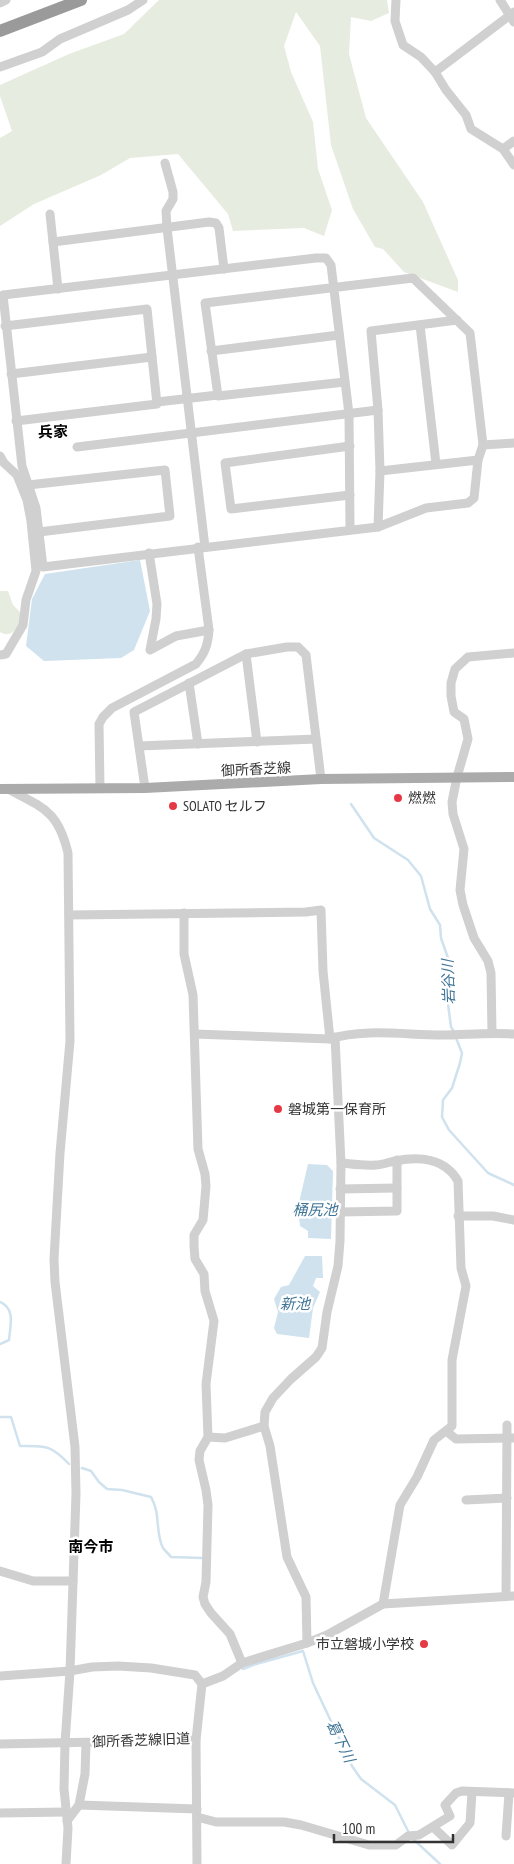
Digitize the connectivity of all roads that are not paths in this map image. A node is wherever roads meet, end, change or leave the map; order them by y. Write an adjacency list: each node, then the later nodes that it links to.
1 (6, 0): 6 (street)
2 (80, 0): 8 (highway)
3 (144, 0): 9 (street)
4 (396, 0): 10 (street)
5 (500, 0): 7 (street)
6 (0, 3)
7 (513, 16): 10 (street)
8 (0, 31)
9 (0, 67)
10 (435, 72): 12 (street)
11 (514, 140): 12 (street)
12 (504, 149): 14 (street)
13 (165, 163): 16 (street)
14 (514, 165)
15 (50, 214): 17 (street)
16 (167, 228): 17 (street); 18 (street); 19 (street)
17 (53, 242): 21 (street)
18 (224, 269): 19 (street); 20 (street)
19 (173, 276): 21 (street); 31 (street)
20 (334, 287): 22 (street); 25 (street); 26 (street)
21 (58, 289): 24 (street)
22 (457, 320): 23 (street); 38 (street)
23 (420, 325): 33 (street); 43 (street)
24 (5, 326): 27 (street); 28 (street)
25 (340, 335): 26 (street); 29 (street)
26 (211, 351): 30 (street)
27 (152, 357): 28 (street); 32 (street)
28 (11, 374): 35 (street)
29 (345, 382): 30 (street); 34 (street)
30 (218, 395): 31 (street)
31 (188, 399): 32 (street); 36 (street)
32 (157, 402): 35 (street)
33 (378, 410): 34 (street); 44 (street)
34 (349, 414): 36 (street); 40 (street)
35 (16, 421): 45 (street)
36 (192, 433): 39 (street); 50 (street)
37 (514, 443): 38 (street)
38 (483, 445): 42 (street)
39 (77, 446)
40 (350, 446): 46 (street); 46 (street)
41 (0, 456): 55 (street)
42 (478, 460): 43 (street); 47 (street)
43 (436, 464): 44 (street)
44 (380, 470): 47 (street)
45 (28, 485): 49 (street); 49 (street)
46 (350, 495): 48 (street)
47 (378, 527): 48 (street)
48 (350, 529): 50 (street)
49 (39, 532): 51 (street)
50 (202, 547): 51 (street); 52 (street)
51 (149, 553): 52 (street)
52 (209, 630): 64 (street)
53 (514, 652): 61 (street)
54 (246, 654): 56 (street); 57 (street); 58 (street)
55 (0, 655)
56 (190, 684): 59 (street); 60 (street)
57 (316, 739): 58 (street); 63 (street)
58 (257, 742): 59 (street)
59 (198, 744): 60 (street)
60 (139, 746): 65 (street)
61 (457, 777): 62 (main road, 御所香芝線); 63 (main road, 御所香芝線); 69 (street)
62 (514, 777)
63 (321, 779): 65 (main road, 御所香芝線)
64 (100, 788): 65 (main road, 御所香芝線); 66 (main road, 御所香芝線)
65 (145, 788)
66 (4, 789): 68 (street)
67 (184, 913): 68 (street); 70 (street); 72 (street)
68 (69, 915): 88 (street)
69 (492, 1032): 71 (street); 72 (street)
70 (195, 1034): 72 (street); 83 (street)
71 (514, 1034)
72 (333, 1038): 74 (street)
73 (397, 1160): 74 (street); 75 (street); 78 (street)
74 (340, 1163): 76 (street)
75 (397, 1188): 76 (street); 77 (street)
76 (340, 1189): 77 (street)
77 (340, 1212): 81 (street)
78 (458, 1216): 79 (street); 82 (street)
79 (514, 1220)
80 (507, 1425): 84 (street)
81 (264, 1426): 83 (street); 91 (street)
82 (446, 1430): 84 (street); 90 (street)
83 (208, 1437): 92 (street)
84 (511, 1438): 85 (street)
85 (507, 1498): 86 (street); 89 (street)
86 (466, 1500)
87 (0, 1571): 88 (street)
88 (73, 1582): 93 (street)
89 (510, 1596): 90 (street)
90 (383, 1604): 91 (street)
91 (307, 1643): 92 (street)
92 (242, 1664): 95 (street)
93 (70, 1671): 94 (street); 95 (street); 98 (street)
94 (0, 1676)
95 (202, 1684): 96 (street, 御所香芝線旧道)
96 (196, 1740): 97 (street, 御所香芝線旧道); 104 (street)
97 (86, 1742): 98 (street, 御所香芝線旧道); 102 (street)
98 (64, 1743): 99 (street, 御所香芝線旧道); 105 (street)
99 (0, 1744)
100 (472, 1792): 101 (street); 106 (street); 106 (street)
101 (512, 1793): 107 (street)
102 (79, 1805): 104 (street); 105 (street)
103 (0, 1813): 105 (street)
104 (197, 1813): 106 (street); 109 (street)
105 (67, 1817): 108 (street)
106 (433, 1827)
107 (506, 1836)
108 (66, 1864)
109 (197, 1864)

